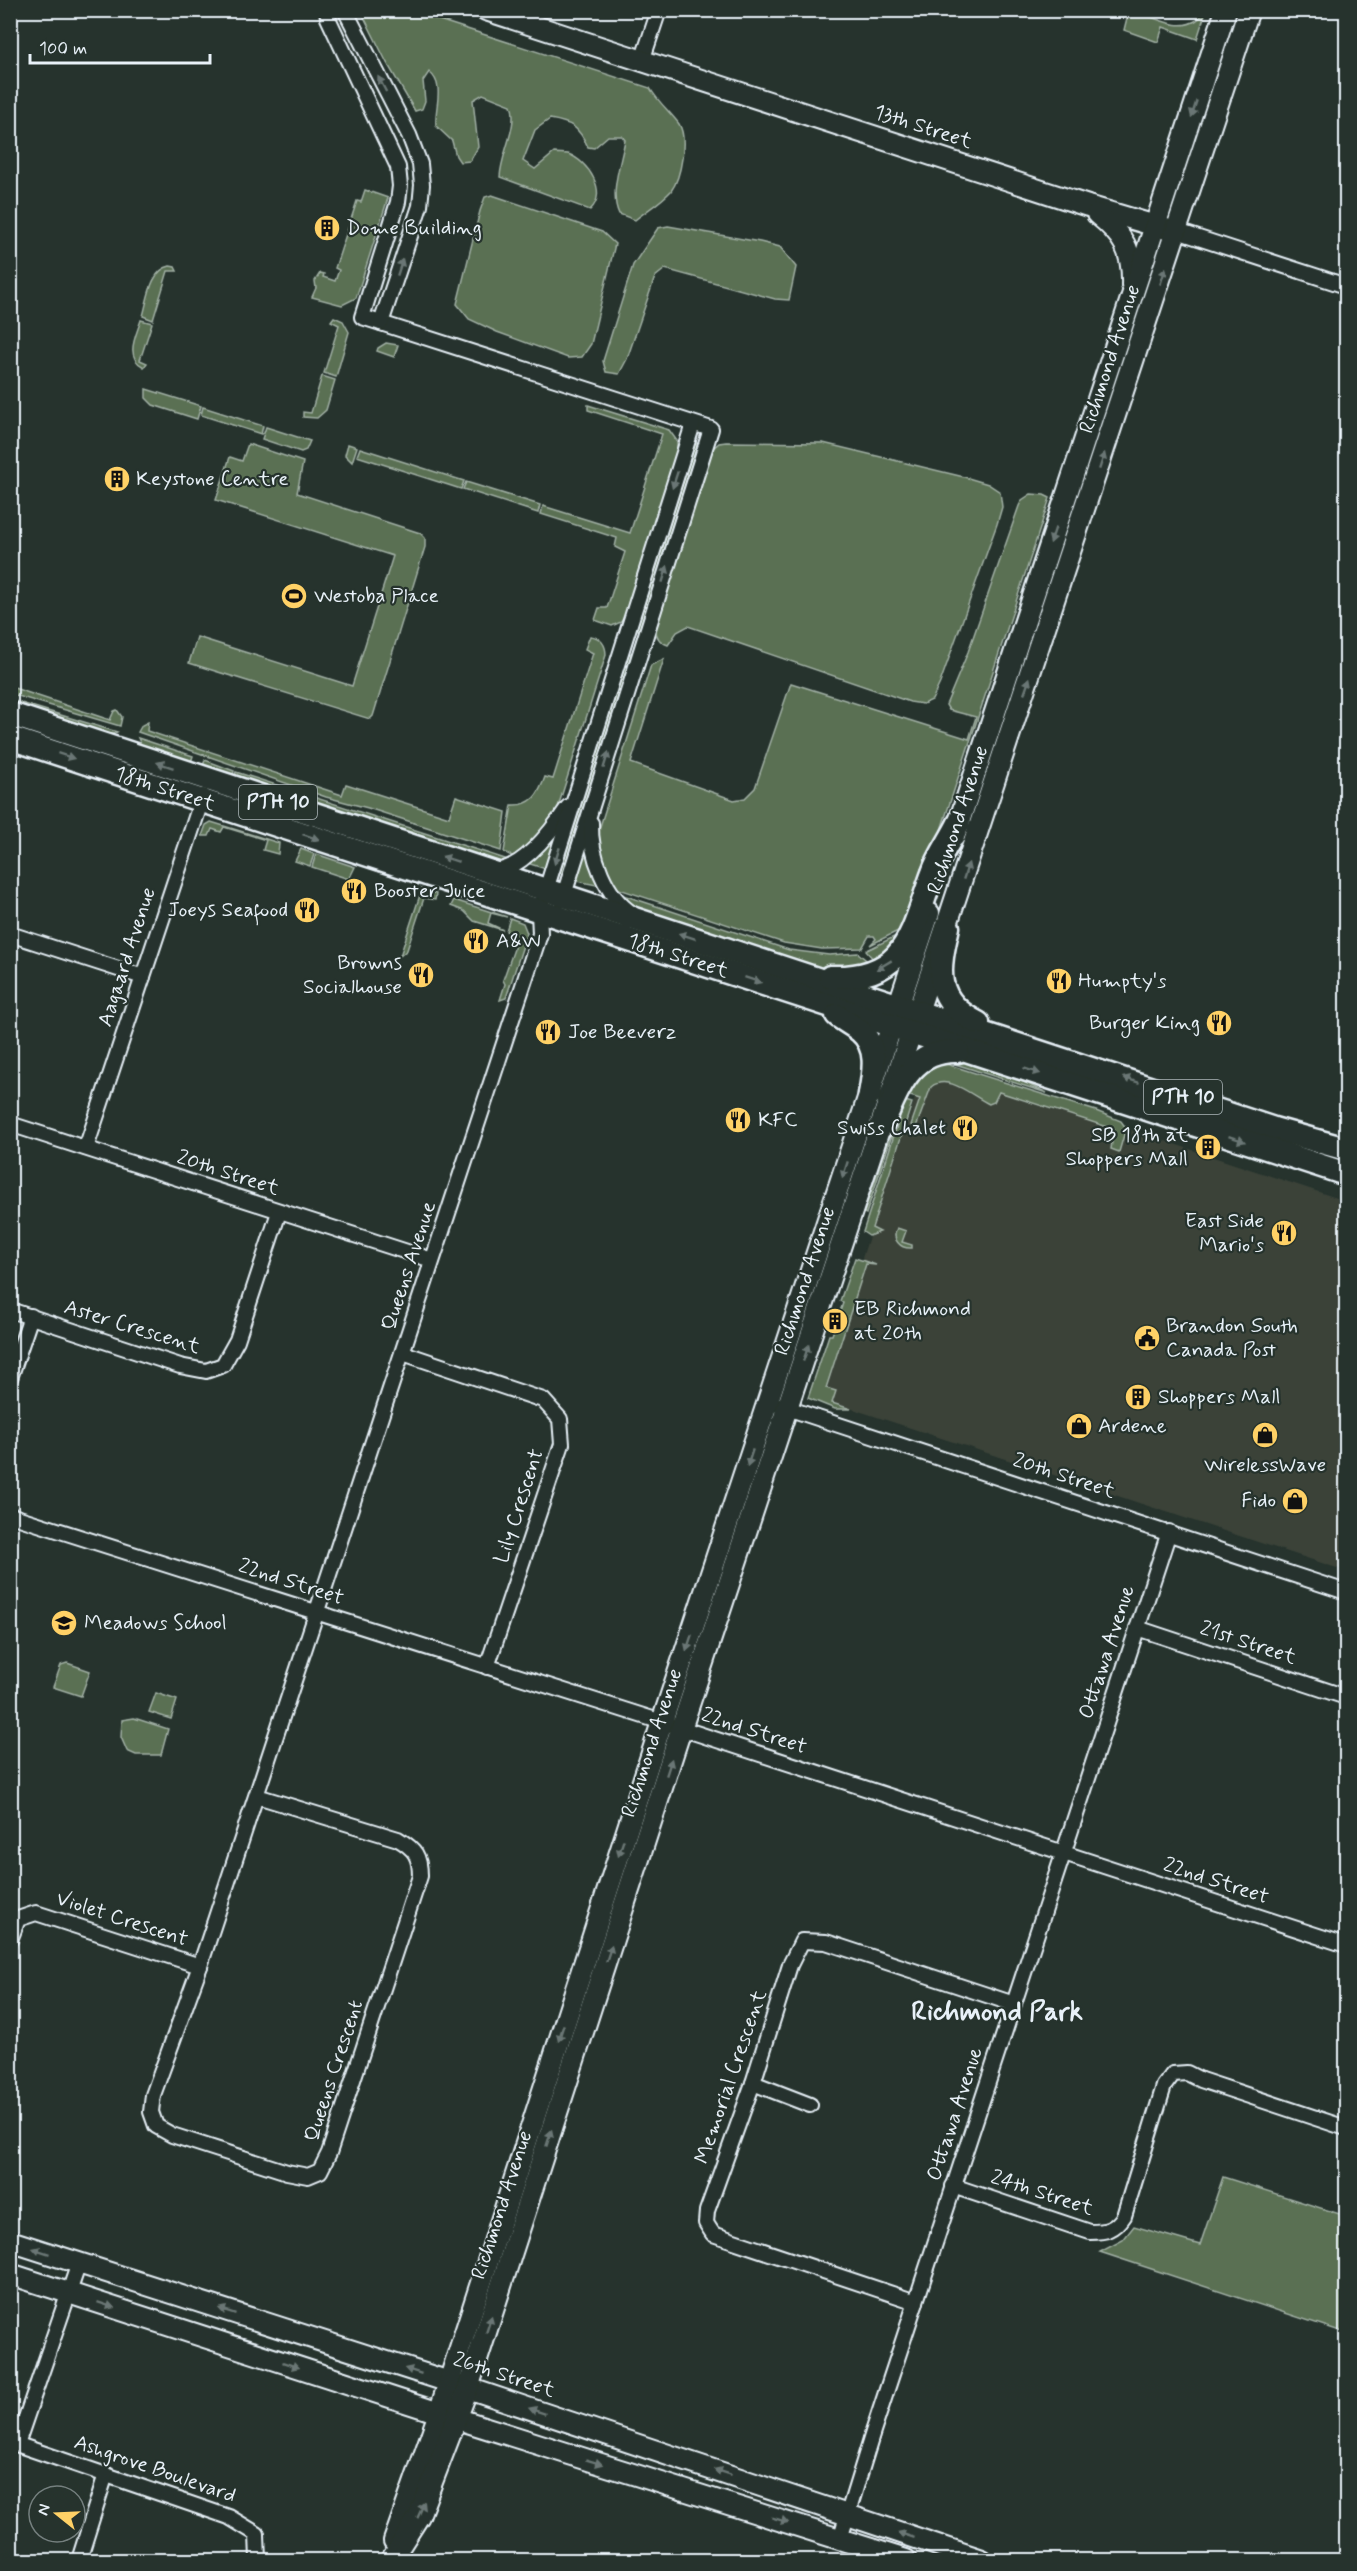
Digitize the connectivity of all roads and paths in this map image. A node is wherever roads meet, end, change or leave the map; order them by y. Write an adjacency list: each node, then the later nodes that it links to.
1 (327, 10): 13 (street)
2 (345, 10): 13 (street, one-way to 2)
3 (486, 10): 7 (main road, 13th Street)
4 (659, 10): 7 (street)
5 (1226, 10): 9 (main road, Richmond Avenue, one-way to 9)
6 (1250, 10): 10 (main road, Richmond Avenue)
7 (642, 61): 8 (main road, 13th Street)
8 (1088, 206): 9 (main road, 13th Street); 12 (main road)
9 (1155, 226): 10 (main road, 13th Street); 12 (main road, Richmond Avenue)
10 (1177, 231): 11 (street, 13th Street); 16 (main road, Richmond Avenue, one-way to 10)
11 (1347, 286)
12 (1131, 301): 15 (main road, Richmond Avenue)
13 (381, 323): 14 (street)
14 (693, 424): 20 (street, one-way to 20); 21 (street, one-way to 14)
15 (1066, 492): 16 (street); 22 (main road, Richmond Avenue, one-way to 22)
16 (1089, 500): 26 (main road, Richmond Avenue, one-way to 16)
17 (10, 714): 19 (main road, 18th Street / PTH 10, one-way to 17)
18 (10, 738): 19 (main road, 18th Street / PTH 10, one-way to 19)
19 (206, 790): 23 (main road, 18th Street / PTH 10, one-way to 19); 24 (main road, 18th Street / PTH 10, one-way to 24); 29 (street, Aagaard Avenue)
20 (577, 792): 23 (street); 24 (street, one-way to 24)
21 (596, 795): 24 (street); 25 (street)
22 (959, 823): 28 (main road, one-way to 28); 31 (main road, Richmond Avenue)
23 (479, 868): 24 (main road, 18th Street / PTH 10)
24 (551, 904): 25 (main road, 18th Street / PTH 10); 30 (main road, 18th Street / PTH 10, one-way to 30); 41 (street, Queens Avenue)
25 (659, 927): 28 (main road, 18th Street / PTH 10, one-way to 25)
26 (948, 927): 31 (main road, Richmond Avenue); 32 (main road)
27 (10, 934): 29 (street)
28 (803, 973): 31 (main road, 18th Street / PTH 10)
29 (143, 977): 37 (street, Aagaard Avenue)
30 (812, 1000): 31 (main road, 18th Street / PTH 10); 34 (main road)
31 (906, 1019): 32 (main road, 18th Street / PTH 10); 33 (main road, 18th Street / PTH 10); 34 (main road, Richmond Avenue); 36 (main road, Richmond Avenue)
32 (1019, 1044): 38 (main road, 18th Street / PTH 10, one-way to 32)
33 (976, 1054): 36 (main road); 39 (main road, 18th Street / PTH 10, one-way to 39)
34 (870, 1094): 46 (main road, Richmond Avenue, one-way to 46)
35 (10, 1124): 37 (street, 20th Street)
36 (881, 1128): 47 (main road, Richmond Avenue, one-way to 36)
37 (86, 1148): 40 (street, 20th Street)
38 (1347, 1149)
39 (1347, 1174)
40 (279, 1212): 41 (street, 20th Street); 43 (street, Aster Crescent)
41 (432, 1260): 44 (street, Queens Avenue)
42 (10, 1310): 43 (street, Aster Crescent)
43 (31, 1316): 45 (street)
44 (403, 1353): 51 (street, Queens Avenue); 53 (street, Lily Crescent)
45 (10, 1378)
46 (769, 1402): 47 (street, 20th Street); 55 (main road, Richmond Avenue, one-way to 55)
47 (788, 1408): 49 (street, 20th Street); 56 (main road, Richmond Avenue)
48 (10, 1515): 51 (street, 22nd Street)
49 (1169, 1532): 50 (street, 20th Street); 52 (street, Ottawa Avenue)
50 (1347, 1592)
51 (318, 1612): 53 (street, 22nd Street); 57 (street, Queens Crescent)
52 (1137, 1628): 54 (street, 21st Street); 58 (street, Ottawa Avenue)
53 (488, 1667): 55 (street, 22nd Street)
54 (1347, 1697)
55 (662, 1722): 56 (street, 22nd Street); 72 (main road, Richmond Avenue, one-way to 72)
56 (681, 1729): 58 (street, 22nd Street); 73 (main road, Richmond Avenue, one-way to 56)
57 (257, 1796): 61 (street, Queens Crescent); 61 (street, Queens Crescent)
58 (1064, 1853): 60 (street, 22nd Street); 62 (street, Ottawa Avenue)
59 (10, 1940): 61 (street, Violet Crescent)
60 (1347, 1945)
61 (200, 1966)
62 (1014, 2004): 63 (street, Memorial Crescent); 66 (street, Ottawa Avenue)
63 (753, 2083): 64 (street); 71 (street, Memorial Crescent)
64 (810, 2104)
65 (1347, 2128): 66 (street, 24th Street)
66 (953, 2186): 71 (street, Ottawa Avenue)
67 (10, 2241): 68 (main road, 26th Street, one-way to 67)
68 (79, 2263): 70 (street); 72 (main road, 26th Street, one-way to 68)
69 (10, 2274): 70 (main road)
70 (69, 2293): 74 (main road, one-way to 74); 76 (street)
71 (916, 2302): 78 (street, Ottawa Avenue)
72 (448, 2382): 73 (main road, 26th Street); 74 (main road, Richmond Avenue)
73 (468, 2388): 75 (main road, Richmond Avenue); 78 (main road, 26th Street, one-way to 73)
74 (439, 2413): 75 (main road); 82 (main road, Richmond Avenue)
75 (458, 2420): 79 (main road, one-way to 79); 82 (main road, Richmond Avenue, one-way to 75)
76 (14, 2443): 77 (street, Ashgrove Boulevard)
77 (106, 2474): 80 (street); 81 (street, Ashgrove Boulevard)
78 (848, 2516): 79 (street, Ottawa Avenue); 84 (main road, 26th Street, one-way to 78)
79 (840, 2539): 83 (main road)
80 (79, 2560)
81 (258, 2560)
82 (389, 2560)
83 (906, 2560)
84 (982, 2560)

